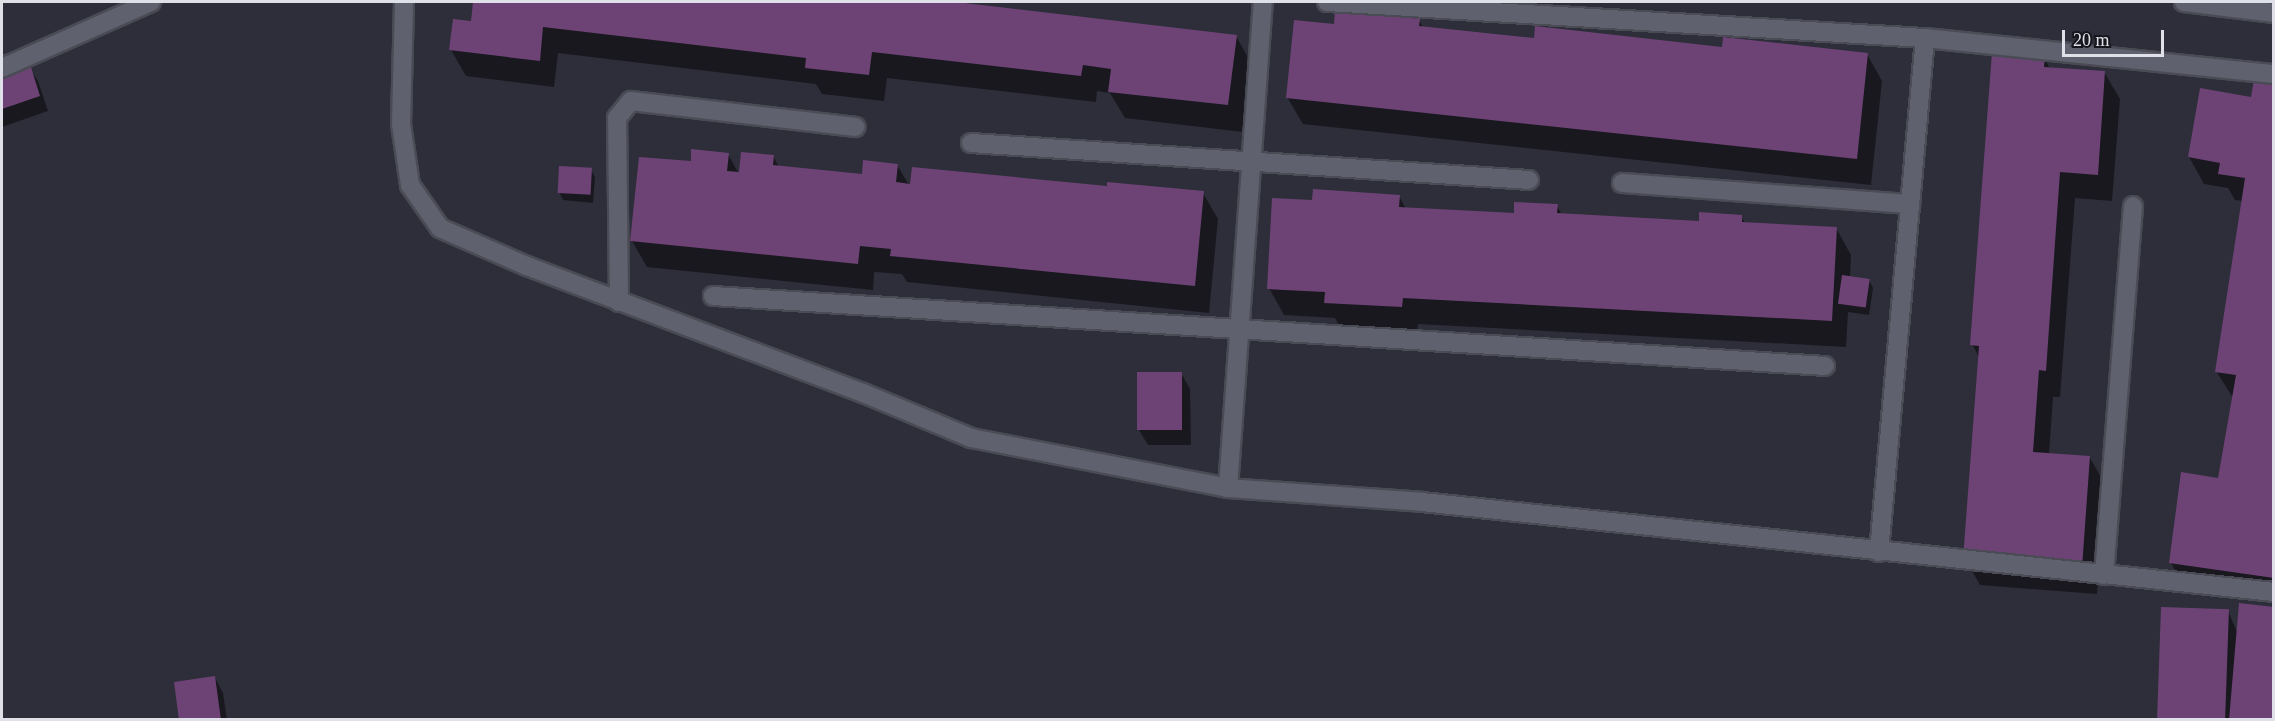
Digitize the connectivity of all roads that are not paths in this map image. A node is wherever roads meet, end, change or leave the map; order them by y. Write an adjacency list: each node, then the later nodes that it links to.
1 (151, 2): 8 (street)
2 (404, 2): 18 (street)
3 (1263, 2): 12 (street)
4 (1327, 2): 7 (street)
5 (2184, 2): 6 (street)
6 (2274, 12)
7 (1925, 38): 9 (street); 15 (street)
8 (2, 68)
9 (2274, 74)
10 (855, 127): 18 (street)
11 (971, 143): 12 (street)
12 (1252, 162): 13 (street); 19 (street)
13 (1529, 180)
14 (1622, 183): 15 (street)
15 (1910, 204): 22 (street)
16 (2133, 206): 23 (street)
17 (713, 296): 19 (street)
18 (619, 302): 21 (street)
19 (1240, 327): 20 (street); 21 (street)
20 (1825, 366)
21 (1228, 488): 22 (street)
22 (1879, 552): 23 (street)
23 (2104, 575): 24 (street)
24 (2274, 592)

